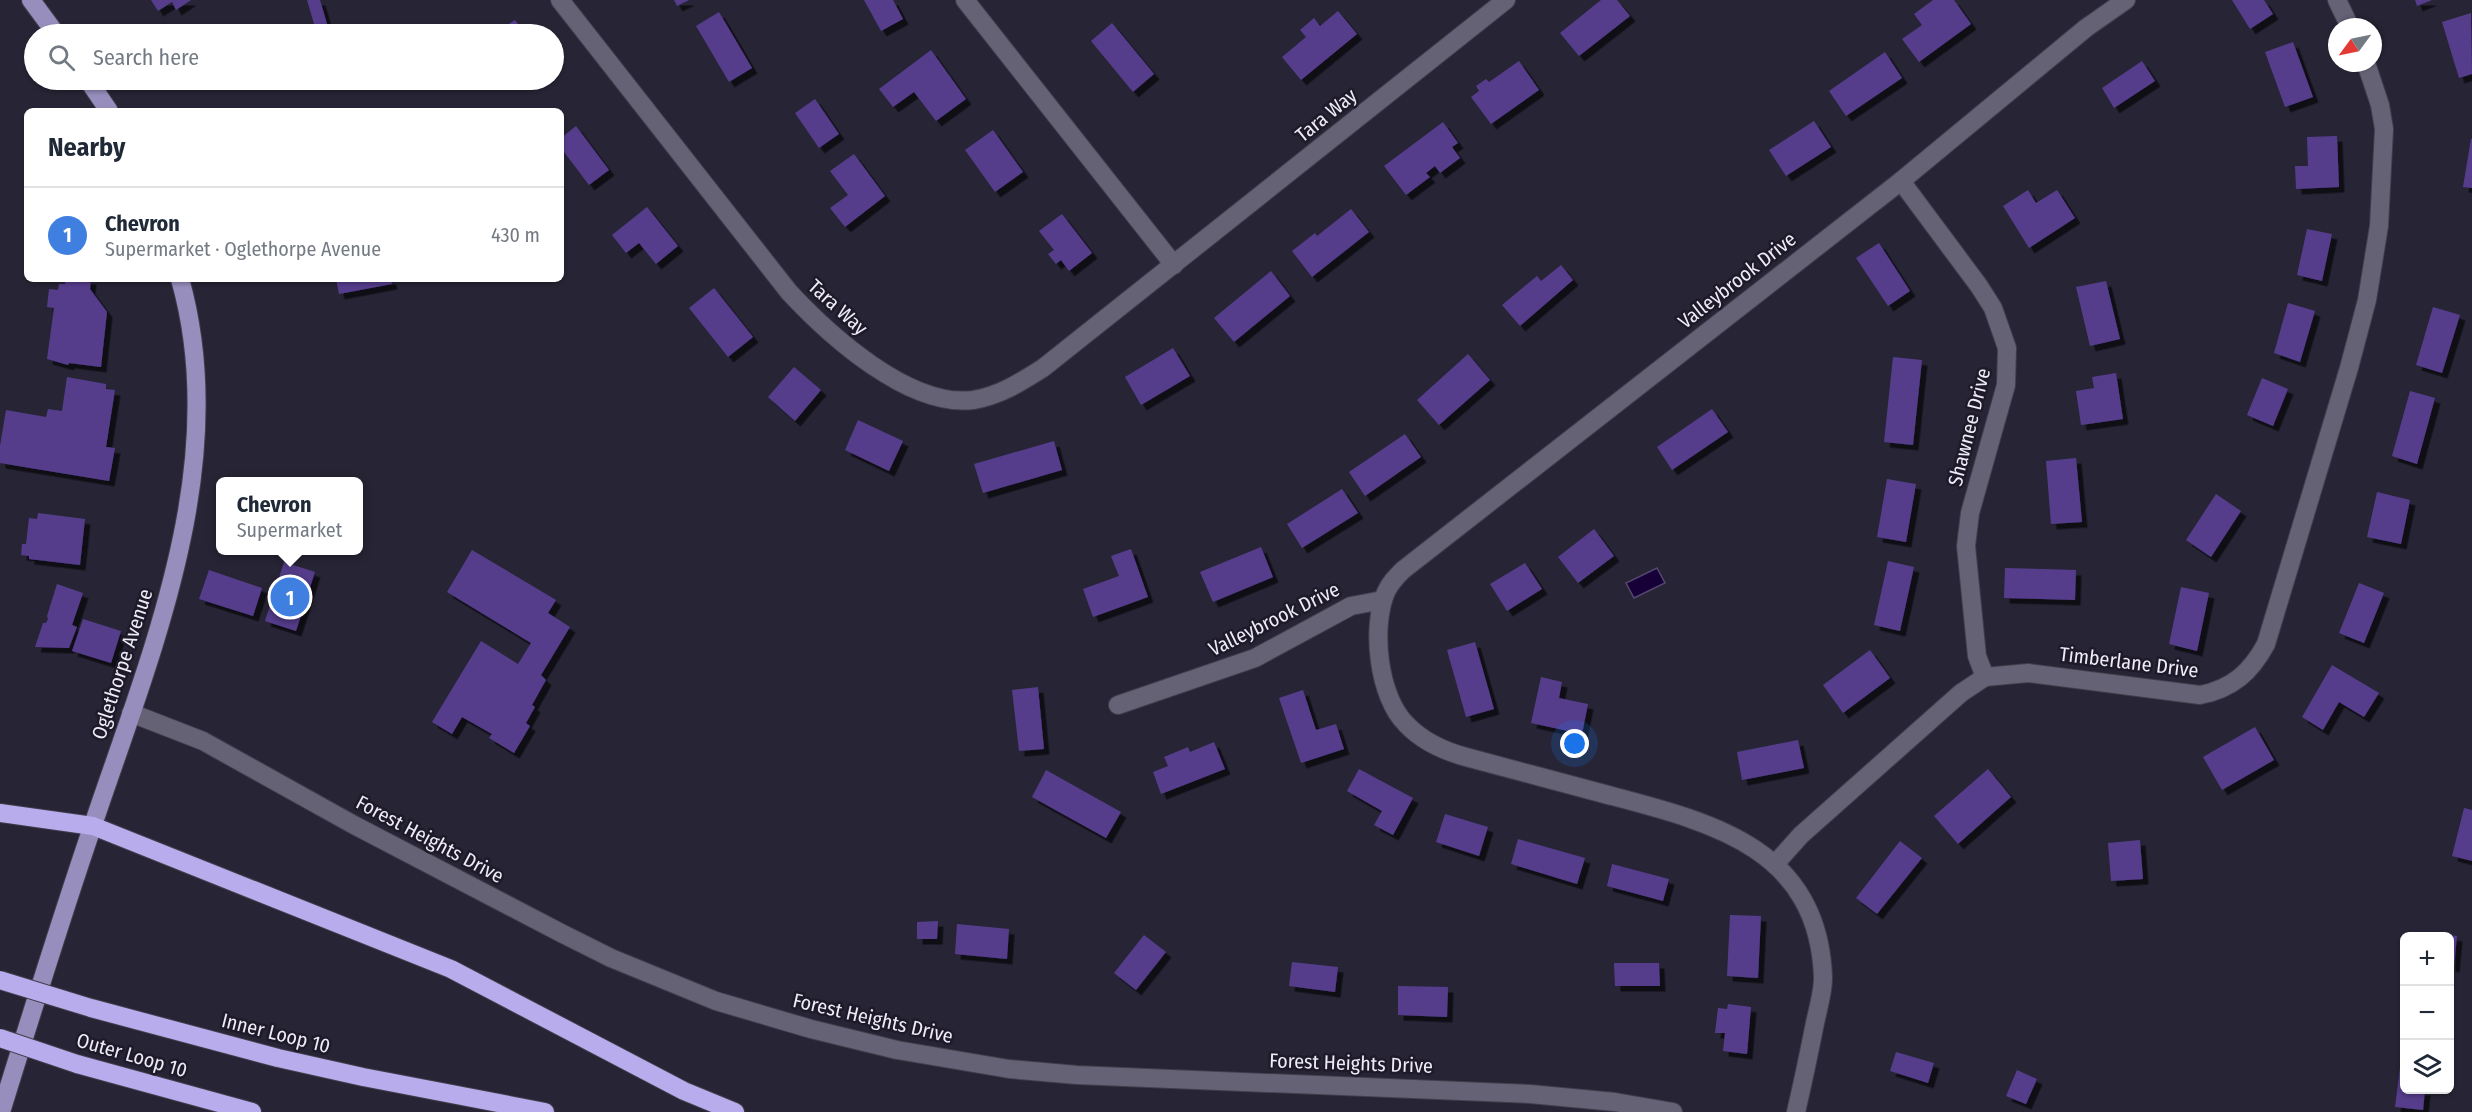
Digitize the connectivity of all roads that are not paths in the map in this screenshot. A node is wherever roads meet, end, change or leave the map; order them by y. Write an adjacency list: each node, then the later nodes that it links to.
1 (31, 0): 8 (main road)
2 (560, 0): 13 (street, Tara Way)
3 (965, 0): 13 (street)
4 (1506, 0): 13 (street, Tara Way)
5 (2126, 0): 12 (street, Valleybrook Drive)
6 (2337, 0): 7 (street)
7 (2346, 18)
8 (49, 24)
9 (2369, 72): 16 (street, Timberlane Drive)
10 (95, 90): 11 (main road)
11 (107, 108)
12 (1900, 181): 15 (street, Valleybrook Drive); 16 (street, Shawnee Drive)
13 (1174, 265)
14 (181, 282): 18 (main road, Oglethorpe Avenue)
15 (1383, 600): 17 (street, Valleybrook Drive); 21 (street, Valleybrook Drive)
16 (1985, 677): 21 (street, Timberlane Drive)
17 (1118, 705)
18 (131, 713): 20 (main road, Oglethorpe Avenue); 28 (street, Forest Heights Drive)
19 (0, 813): 20 (highway)
20 (93, 826): 24 (main road, Oglethorpe Avenue); 27 (highway)
21 (1775, 864): 29 (street)
22 (0, 980): 26 (highway, Inner Loop 10, bridge)
23 (0, 1038): 25 (highway, Outer Loop 10, bridge)
24 (1, 1112)
25 (252, 1112)
26 (545, 1112)
27 (735, 1112)
28 (1673, 1112)
29 (1796, 1112)

